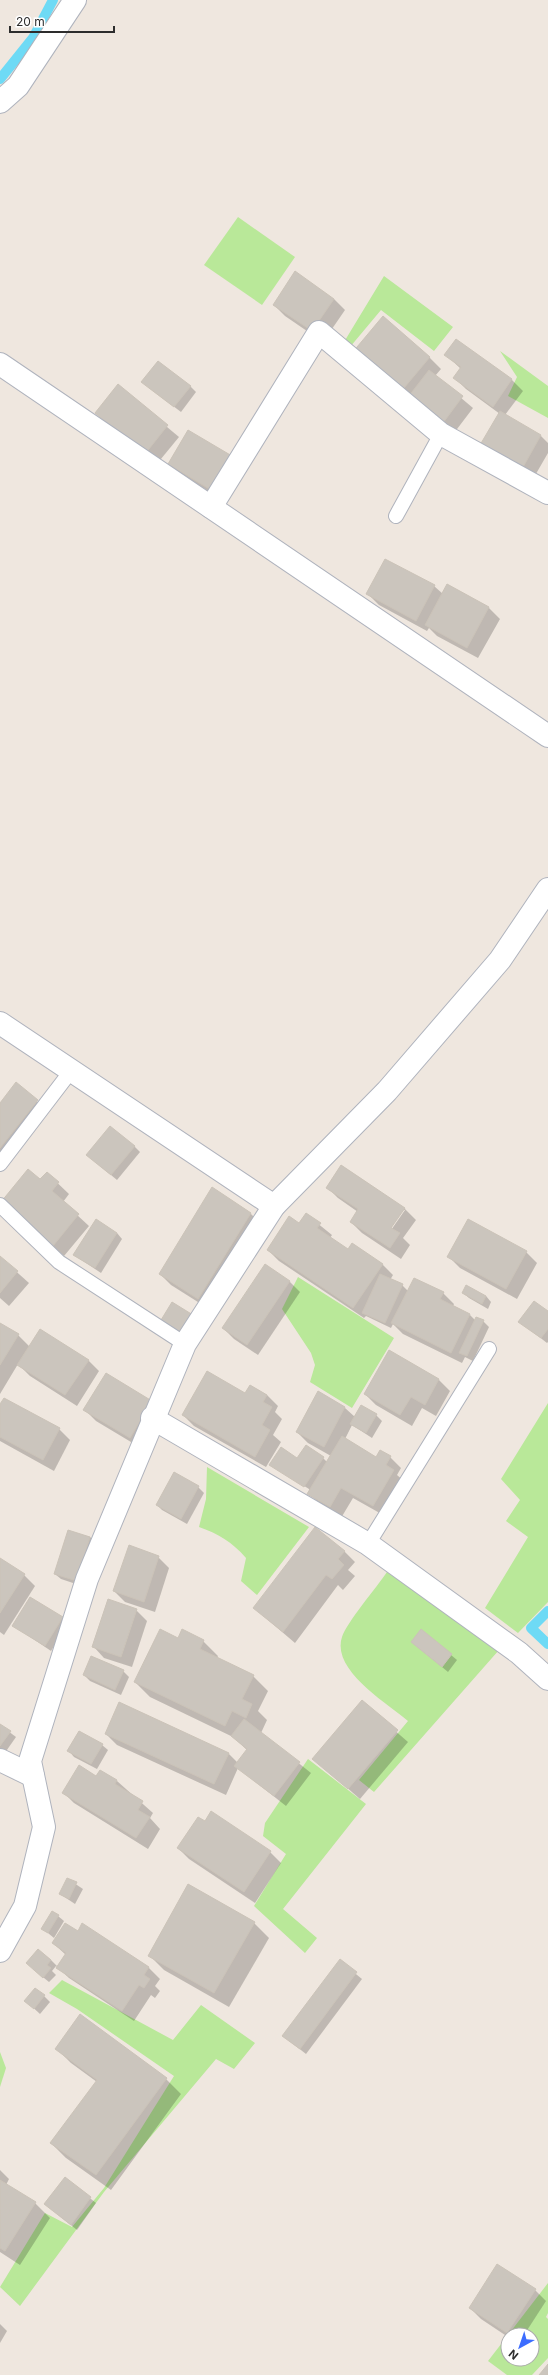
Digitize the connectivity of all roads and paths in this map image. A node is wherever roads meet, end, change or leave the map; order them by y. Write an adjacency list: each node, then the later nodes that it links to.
1 (75, 0): 2 (street)
2 (0, 102)
3 (0, 364): 6 (street)
4 (441, 434): 5 (street); 6 (street); 7 (lane)
5 (548, 493)
6 (211, 507): 8 (street)
7 (396, 516)
8 (548, 736)
9 (548, 889): 14 (street)
10 (0, 1023): 11 (street)
11 (71, 1071): 12 (lane); 14 (street)
12 (0, 1164)
13 (0, 1205): 15 (lane)
14 (274, 1206): 15 (street)
15 (184, 1344): 17 (street)
16 (489, 1349): 18 (lane)
17 (152, 1418): 18 (street); 21 (street)
18 (368, 1544): 19 (street)
19 (548, 1679)
20 (0, 1760): 21 (street)
21 (33, 1776): 22 (street)
22 (0, 1951)

